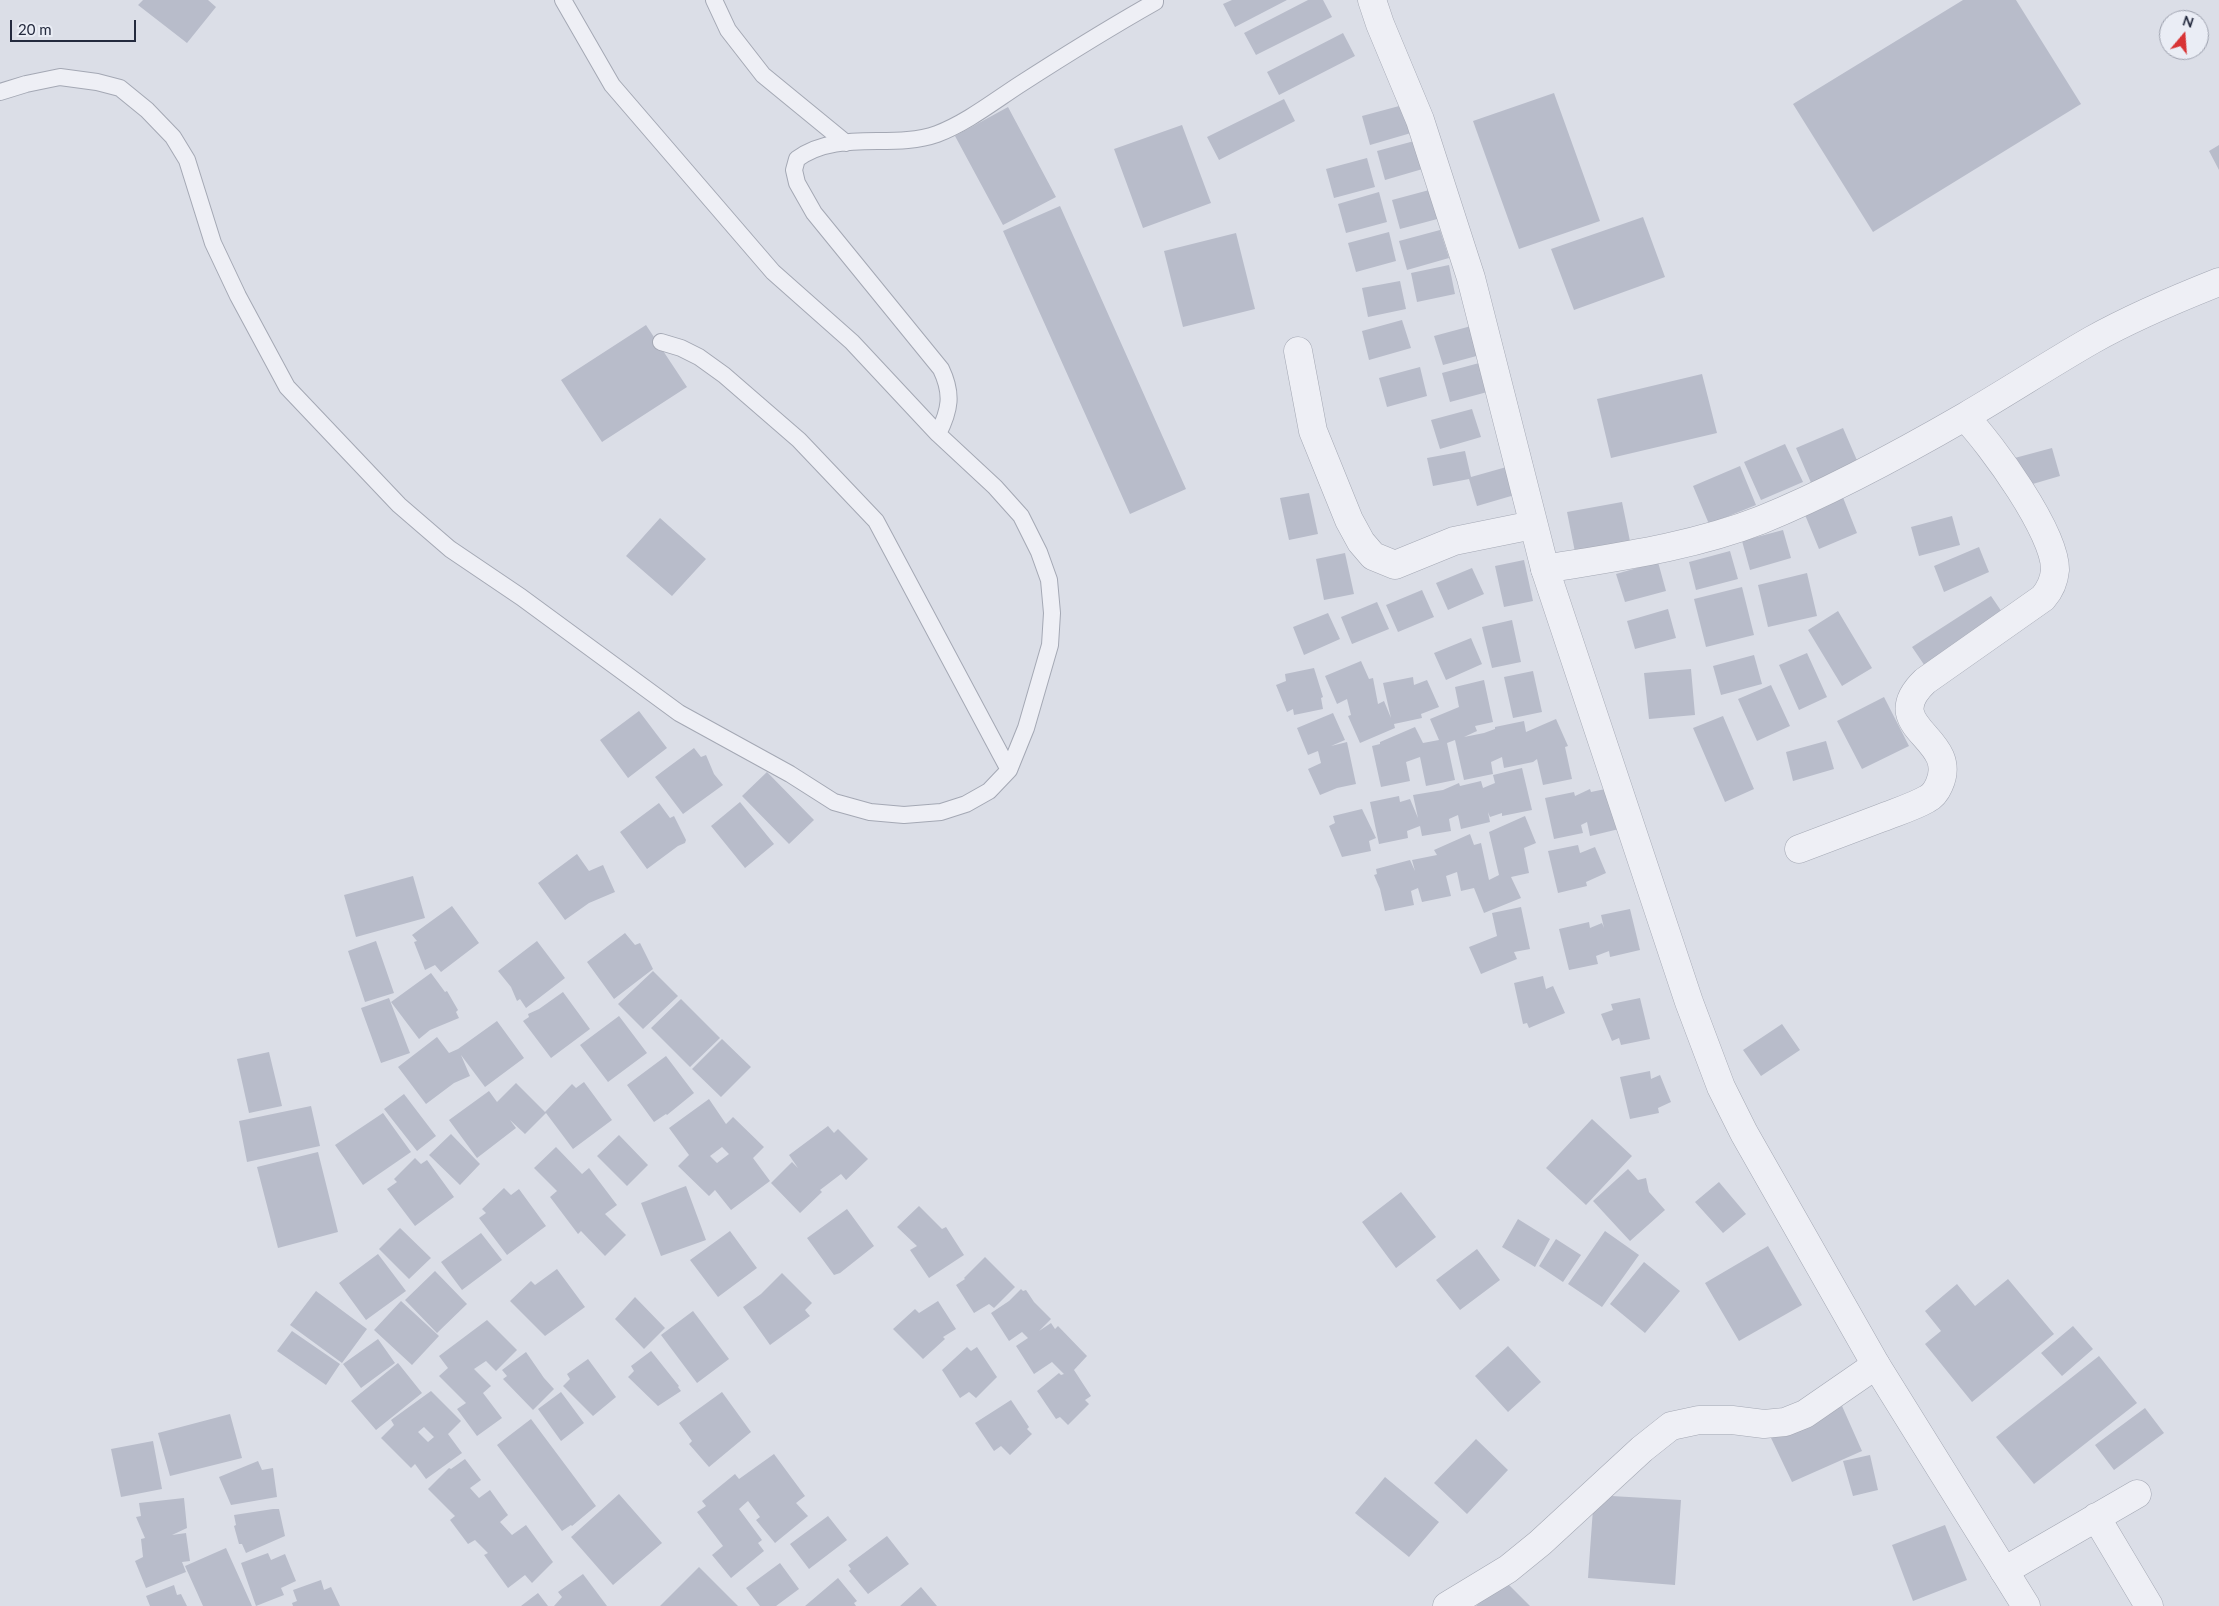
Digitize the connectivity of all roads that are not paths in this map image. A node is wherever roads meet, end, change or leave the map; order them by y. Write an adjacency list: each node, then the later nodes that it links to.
1 (563, 0): 11 (lane)
2 (714, 0): 6 (lane)
3 (1372, 0): 12 (street)
4 (1157, 1): 6 (lane)
5 (0, 92): 14 (lane)
6 (846, 143): 11 (lane)
7 (2219, 282): 10 (street)
8 (661, 342): 14 (lane)
9 (1298, 351): 12 (street)
10 (1965, 417): 13 (street); 15 (street)
11 (938, 434): 14 (lane)
12 (1532, 525): 13 (street)
13 (1544, 569): 16 (street)
14 (1009, 770)
15 (1799, 849)
16 (1876, 1365): 19 (street); 20 (street)
17 (2137, 1494): 18 (street)
18 (2096, 1517): 19 (street); 22 (street)
19 (2004, 1571): 21 (street)
20 (1447, 1606)
21 (2026, 1606)
22 (2149, 1606)

